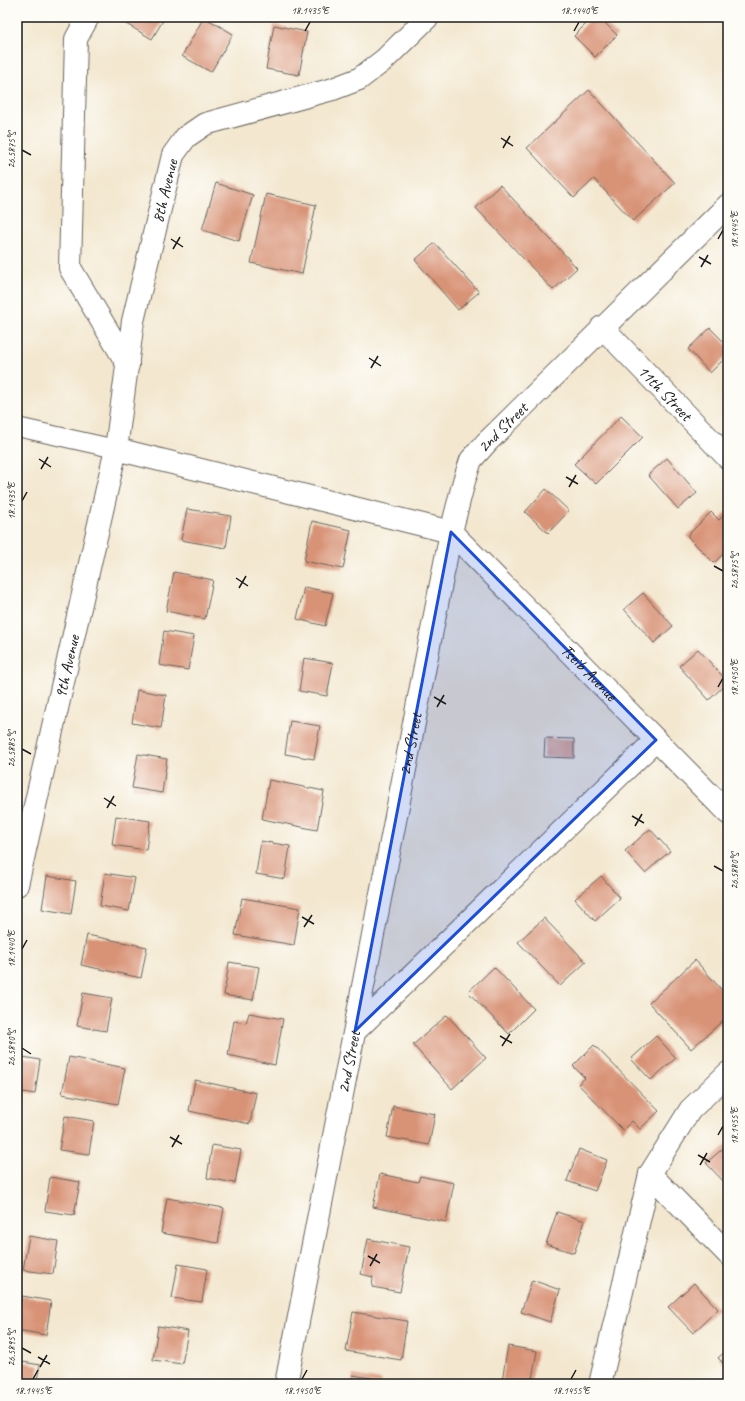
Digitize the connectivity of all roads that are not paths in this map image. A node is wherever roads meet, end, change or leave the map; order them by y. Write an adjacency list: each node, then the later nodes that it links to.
1 (88, 17): 5 (street)
2 (428, 17): 5 (street, 8th Avenue)
3 (728, 205): 4 (street, 2nd Street)
4 (602, 327): 8 (street, 11th Street); 9 (street, 2nd Street)
5 (128, 365): 7 (street, 8th Avenue)
6 (17, 426): 7 (lane)
7 (116, 449): 9 (street); 12 (street, 9th Avenue)
8 (728, 458)
9 (451, 532): 10 (street, Tseib Avenue); 13 (street, 2nd Street)
10 (656, 740): 11 (street, Tseib Avenue); 13 (street)
11 (728, 813)
12 (17, 885)
13 (355, 1032): 17 (street, 2nd Street)
14 (728, 1073): 15 (street)
15 (650, 1174): 16 (street); 18 (street)
16 (728, 1254)
17 (286, 1384)
18 (600, 1384)

